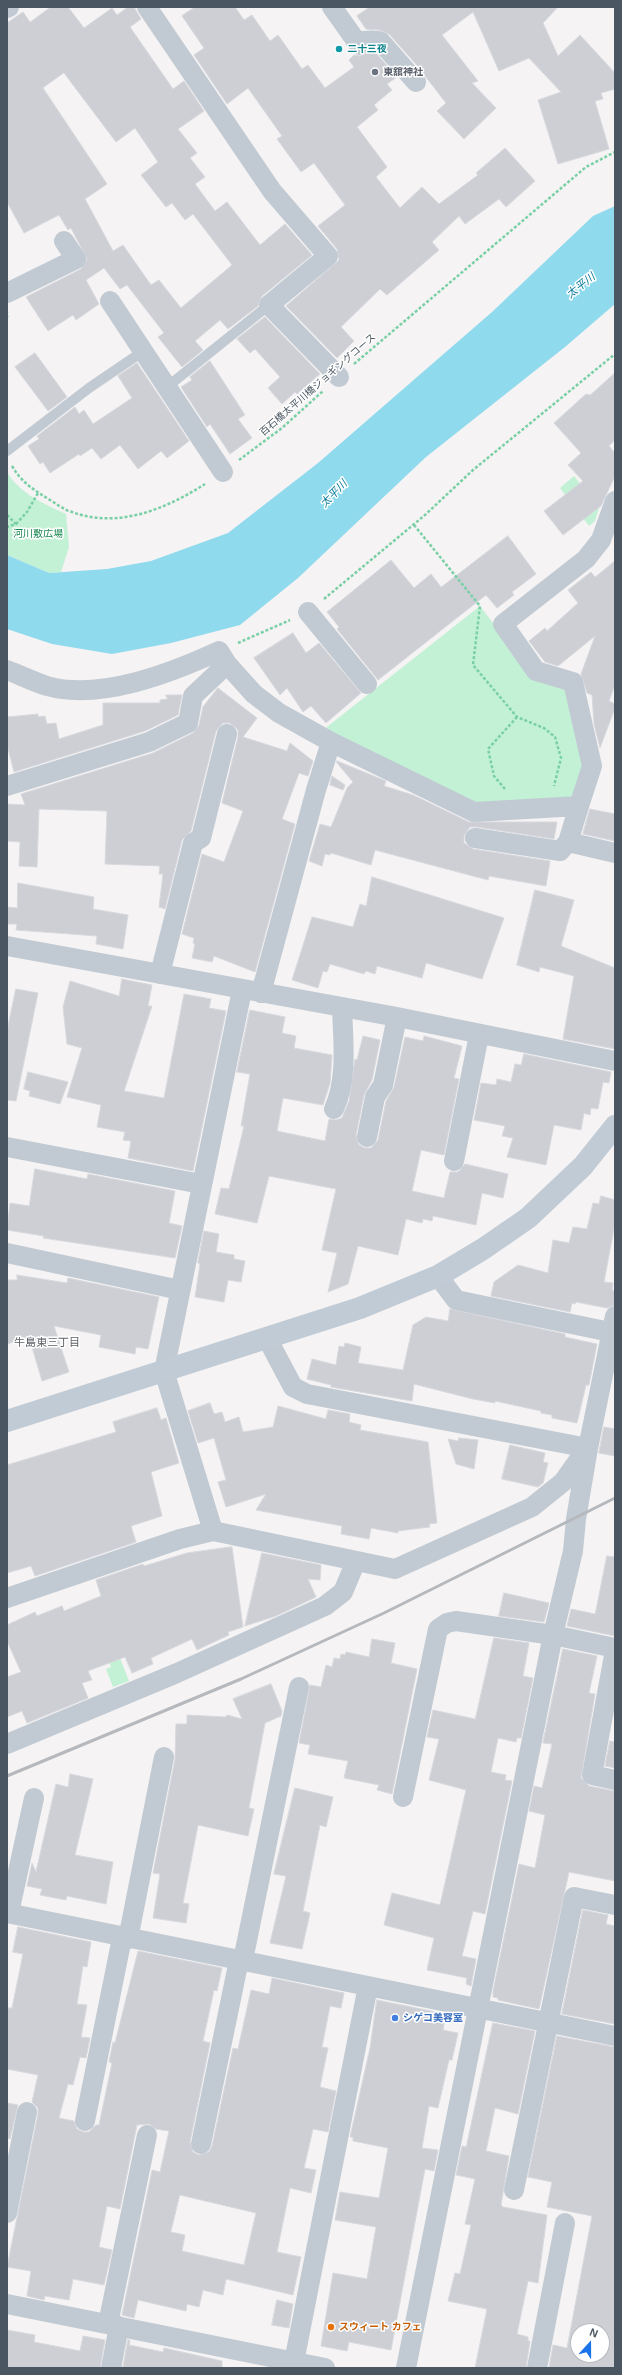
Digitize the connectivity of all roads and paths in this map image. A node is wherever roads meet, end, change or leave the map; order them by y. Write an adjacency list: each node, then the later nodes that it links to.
1 (147, 7): 8 (street)
2 (332, 7): 3 (street)
3 (416, 82)
4 (615, 152): 11 (path, 百石橋太平川橋ジョギングコース)
5 (64, 241): 6 (street)
6 (7, 293)
7 (110, 301): 9 (street)
8 (269, 305): 11 (street); 12 (lane)
9 (142, 352): 12 (street); 13 (lane)
10 (615, 354): 20 (path)
11 (339, 377): 15 (path, 百石橋太平川橋ジョギングコース)
12 (167, 387): 15 (street)
13 (7, 451)
14 (11, 465): 16 (path, 百石橋太平川橋ジョギングコース)
15 (223, 472): 16 (path, 百石橋太平川橋ジョギングコース)
16 (38, 493): 19 (path)
17 (615, 501): 32 (street)
18 (7, 515): 19 (path)
19 (16, 524): 21 (path)
20 (414, 524): 22 (path); 26 (path)
21 (7, 527)
22 (308, 612): 23 (path); 25 (street)
23 (223, 658): 24 (street); 28 (street); 29 (street)
24 (7, 670)
25 (367, 684)
26 (517, 716): 30 (path); 31 (path)
27 (227, 734): 37 (street)
28 (331, 742): 32 (street); 38 (street)
29 (7, 786)
30 (506, 791)
31 (553, 794)
32 (579, 806): 34 (street)
33 (475, 838): 34 (street)
34 (568, 842): 35 (street)
35 (615, 853)
36 (7, 946): 37 (street)
37 (160, 974): 38 (street)
38 (252, 991): 39 (street); 48 (street)
39 (342, 1007): 40 (street); 43 (street)
40 (397, 1017): 41 (street); 45 (street)
41 (479, 1035): 42 (street); 47 (street)
42 (615, 1061)
43 (334, 1109)
44 (612, 1134): 50 (street)
45 (367, 1137)
46 (7, 1147): 48 (street)
47 (454, 1161)
48 (201, 1184): 51 (street)
49 (7, 1253): 51 (street)
50 (438, 1276): 52 (street); 53 (street)
51 (180, 1290): 54 (street)
52 (614, 1326): 56 (street)
53 (267, 1338): 54 (street); 56 (street)
54 (164, 1371): 55 (street); 57 (street)
55 (7, 1422)
56 (588, 1448): 58 (street); 60 (street)
57 (213, 1532): 58 (street); 59 (street)
58 (356, 1562): 63 (street)
59 (7, 1598)
60 (553, 1635): 61 (street); 66 (street); 73 (street)
61 (615, 1649): 65 (street)
62 (299, 1687): 71 (street)
63 (7, 1744)
64 (164, 1757): 70 (street)
65 (615, 1780)
66 (403, 1797)
67 (34, 1798): 69 (street)
68 (615, 1905): 74 (street)
69 (8, 1913): 70 (street)
70 (125, 1938): 71 (street); 77 (street)
71 (241, 1960): 72 (street); 79 (street)
72 (368, 1986): 73 (street); 86 (street)
73 (479, 2010): 74 (street); 89 (street)
74 (548, 2022): 75 (street); 80 (street)
75 (615, 2036)
76 (28, 2112): 81 (street)
77 (85, 2121)
78 (147, 2135): 84 (street)
79 (201, 2144)
80 (514, 2190)
81 (7, 2213)
82 (565, 2223): 90 (street)
83 (7, 2304): 84 (street)
84 (114, 2325): 85 (street); 87 (street)
85 (268, 2362): 86 (street)
86 (294, 2362): 88 (street)
87 (111, 2368)
88 (325, 2368)
89 (406, 2368)
90 (537, 2368)

